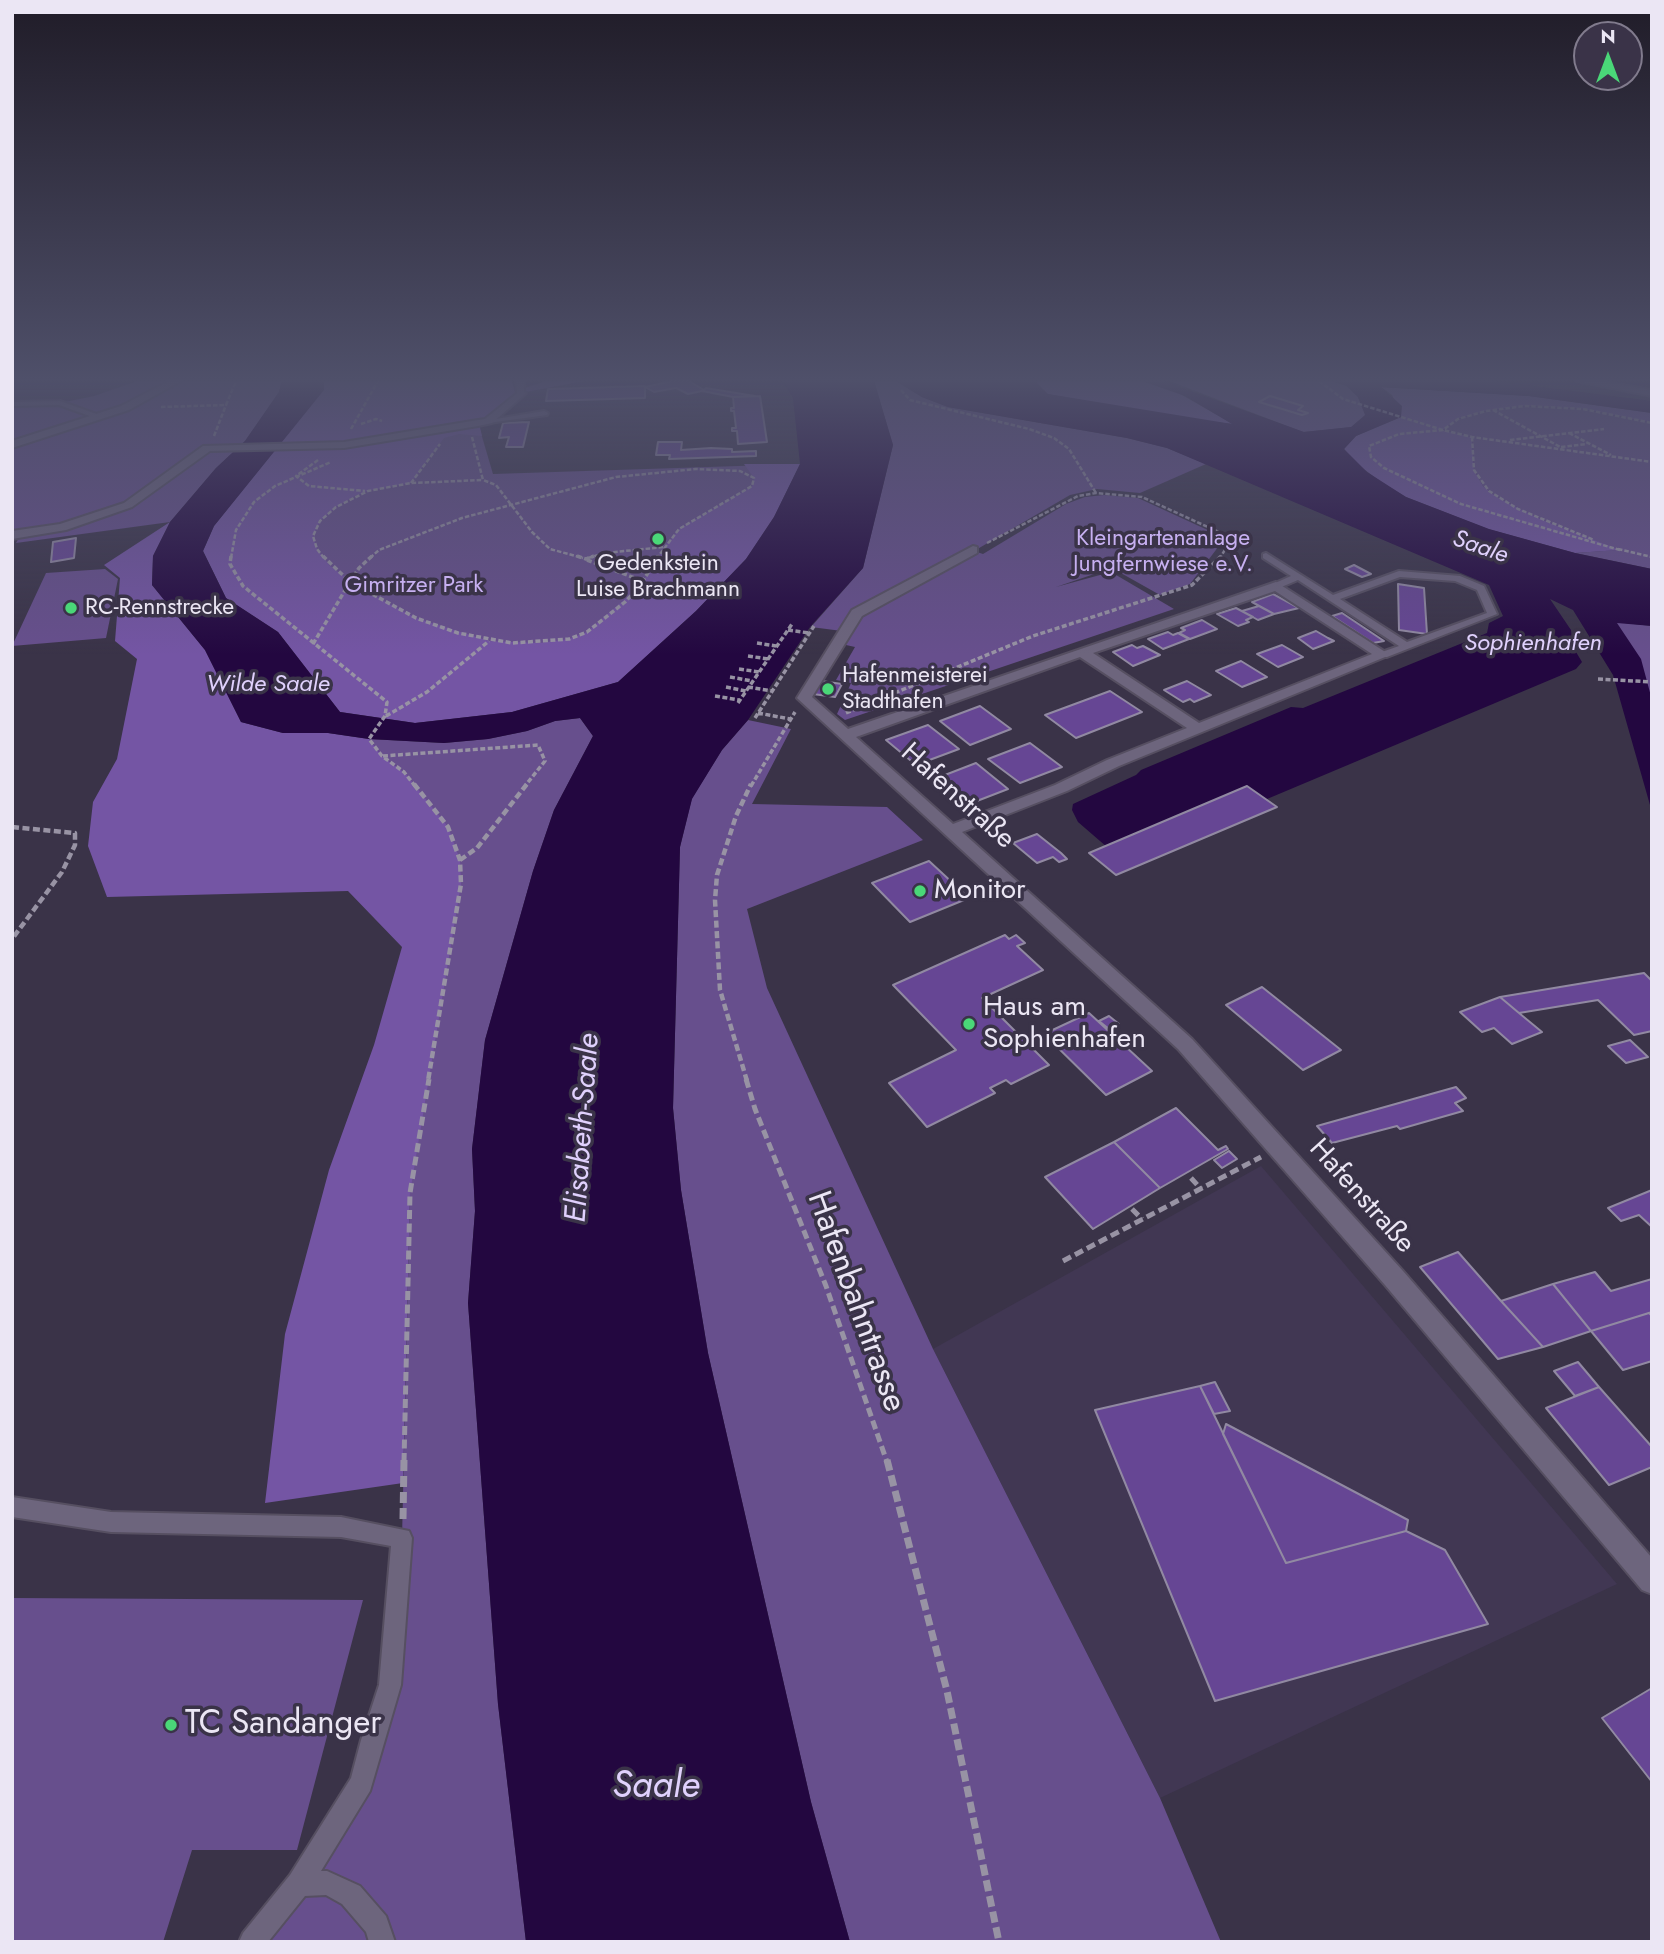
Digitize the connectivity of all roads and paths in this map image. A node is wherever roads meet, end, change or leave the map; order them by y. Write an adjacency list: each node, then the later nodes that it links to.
1 (173, 472): 16 (street)
2 (305, 472): 10 (path)
3 (419, 472): 12 (path)
4 (480, 472): 11 (path)
5 (643, 472): 15 (path)
6 (740, 472): 17 (path)
7 (1085, 472): 14 (path)
8 (1392, 472): 19 (path)
9 (1476, 472): 19 (path)
10 (296, 476): 13 (path); 37 (path)
11 (482, 480): 12 (path); 15 (path)
12 (411, 483): 13 (path)
13 (368, 491): 25 (path)
14 (1096, 493): 18 (path); 63 (path)
15 (511, 504): 22 (path); 25 (path)
16 (12, 535)
17 (664, 547): 22 (path); 24 (path)
18 (973, 550): 58 (street)
19 (1620, 550): 21 (path)
20 (1266, 556): 23 (lane)
21 (1652, 557)
22 (586, 559): 24 (path)
23 (1298, 577): 27 (lane); 29 (lane)
24 (643, 581): 26 (path)
25 (351, 582): 35 (path); 37 (path)
26 (640, 586): 28 (path); 35 (path)
27 (1276, 586): 40 (street); 41 (street)
28 (702, 593)
29 (1331, 599): 39 (lane); 39 (lane)
30 (792, 624): 32 (path)
31 (814, 626): 33 (path)
32 (788, 630): 33 (path); 38 (path)
33 (808, 634): 34 (path); 44 (path)
34 (815, 637)
35 (489, 641): 60 (path)
36 (757, 643): 38 (path)
37 (313, 644): 60 (path)
38 (776, 646): 43 (path)
39 (1406, 646): 41 (lane)
40 (1082, 652): 63 (street); 64 (street)
41 (1383, 655): 64 (street)
42 (748, 656): 43 (path)
43 (768, 659): 47 (path)
44 (793, 660): 45 (path); 52 (path)
45 (800, 661)
46 (738, 669): 47 (path)
47 (759, 672): 50 (path)
48 (730, 677): 50 (path)
49 (1598, 679): 51 (path)
50 (752, 681): 55 (path)
51 (1652, 682)
52 (777, 684): 53 (path); 56 (path)
53 (784, 685)
54 (726, 687): 55 (path)
55 (747, 689): 56 (path); 57 (path)
56 (772, 691): 59 (path)
57 (715, 696)
58 (804, 698): 62 (path, Hafenbahntrasse); 63 (street, Hafenstraße)
59 (758, 713): 61 (path); 62 (path)
60 (385, 716): 65 (path)
61 (755, 718)
62 (790, 719): 82 (path, Hafenbahntrasse)
63 (836, 729): 67 (street, Hafenstraße)
64 (1198, 729): 67 (street)
65 (382, 756): 68 (path); 68 (path)
66 (12, 827): 69 (path)
67 (949, 831): 70 (street, Hafenstraße)
68 (460, 860): 77 (path)
69 (12, 939)
70 (1277, 1148): 72 (path); 78 (street, Hafenstraße)
71 (1191, 1178): 72 (path)
72 (1201, 1189): 74 (path)
73 (1132, 1209): 74 (path)
74 (1142, 1219): 75 (path)
75 (1063, 1261)
76 (12, 1507): 77 (lane)
77 (402, 1538): 79 (lane)
78 (1652, 1580)
79 (299, 1884): 80 (lane); 81 (lane)
80 (252, 1942)
81 (382, 1942)
82 (999, 1942)

